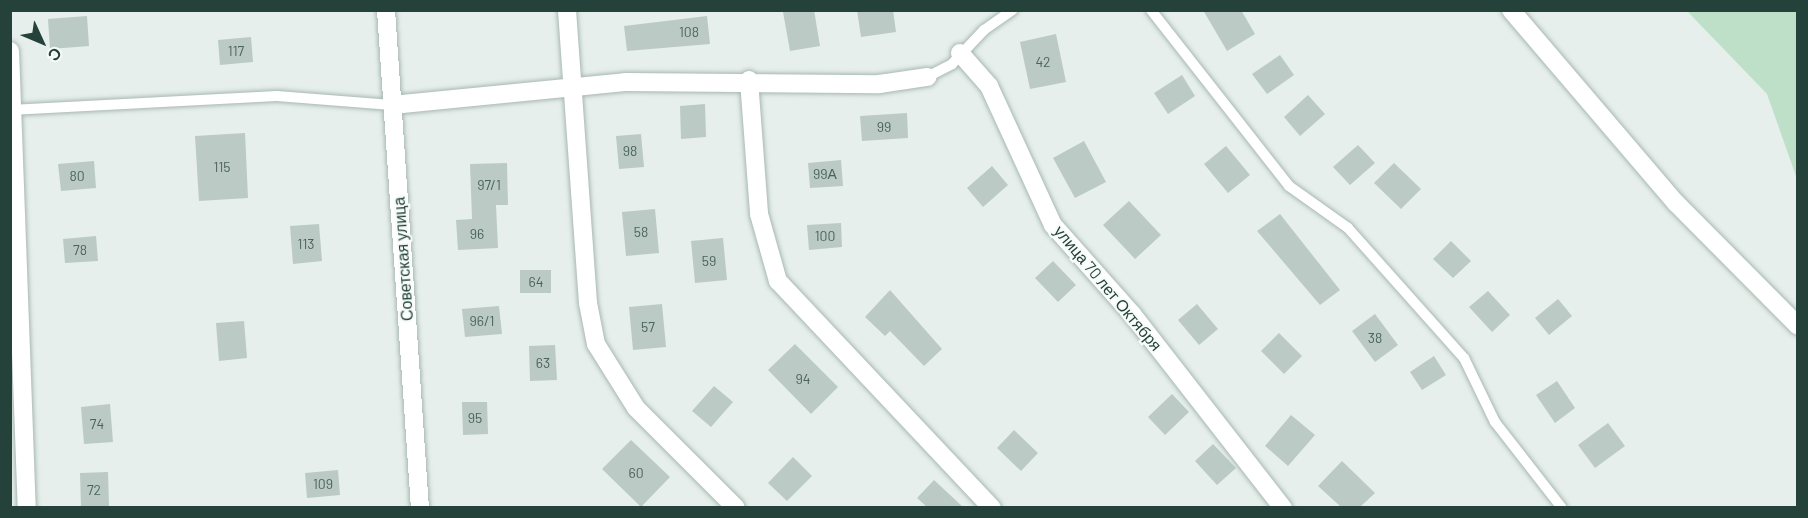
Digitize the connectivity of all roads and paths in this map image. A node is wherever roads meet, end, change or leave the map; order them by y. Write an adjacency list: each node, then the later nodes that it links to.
1 (387, 10): 11 (street, Советская улица)
2 (567, 10): 10 (street)
3 (1013, 10): 7 (lane)
4 (1151, 10): 19 (lane)
5 (1511, 10): 13 (street)
6 (10, 51): 12 (street)
7 (960, 53): 8 (lane); 18 (street, улица 70 лет Октября)
8 (927, 77): 9 (street)
9 (749, 80): 10 (street); 17 (street)
10 (573, 87): 11 (street); 16 (street)
11 (392, 105): 12 (lane); 15 (street, Советская улица)
12 (14, 110): 14 (street)
13 (1797, 326)
14 (27, 507)
15 (420, 507)
16 (736, 507)
17 (992, 507)
18 (1283, 507)
19 (1562, 507)

